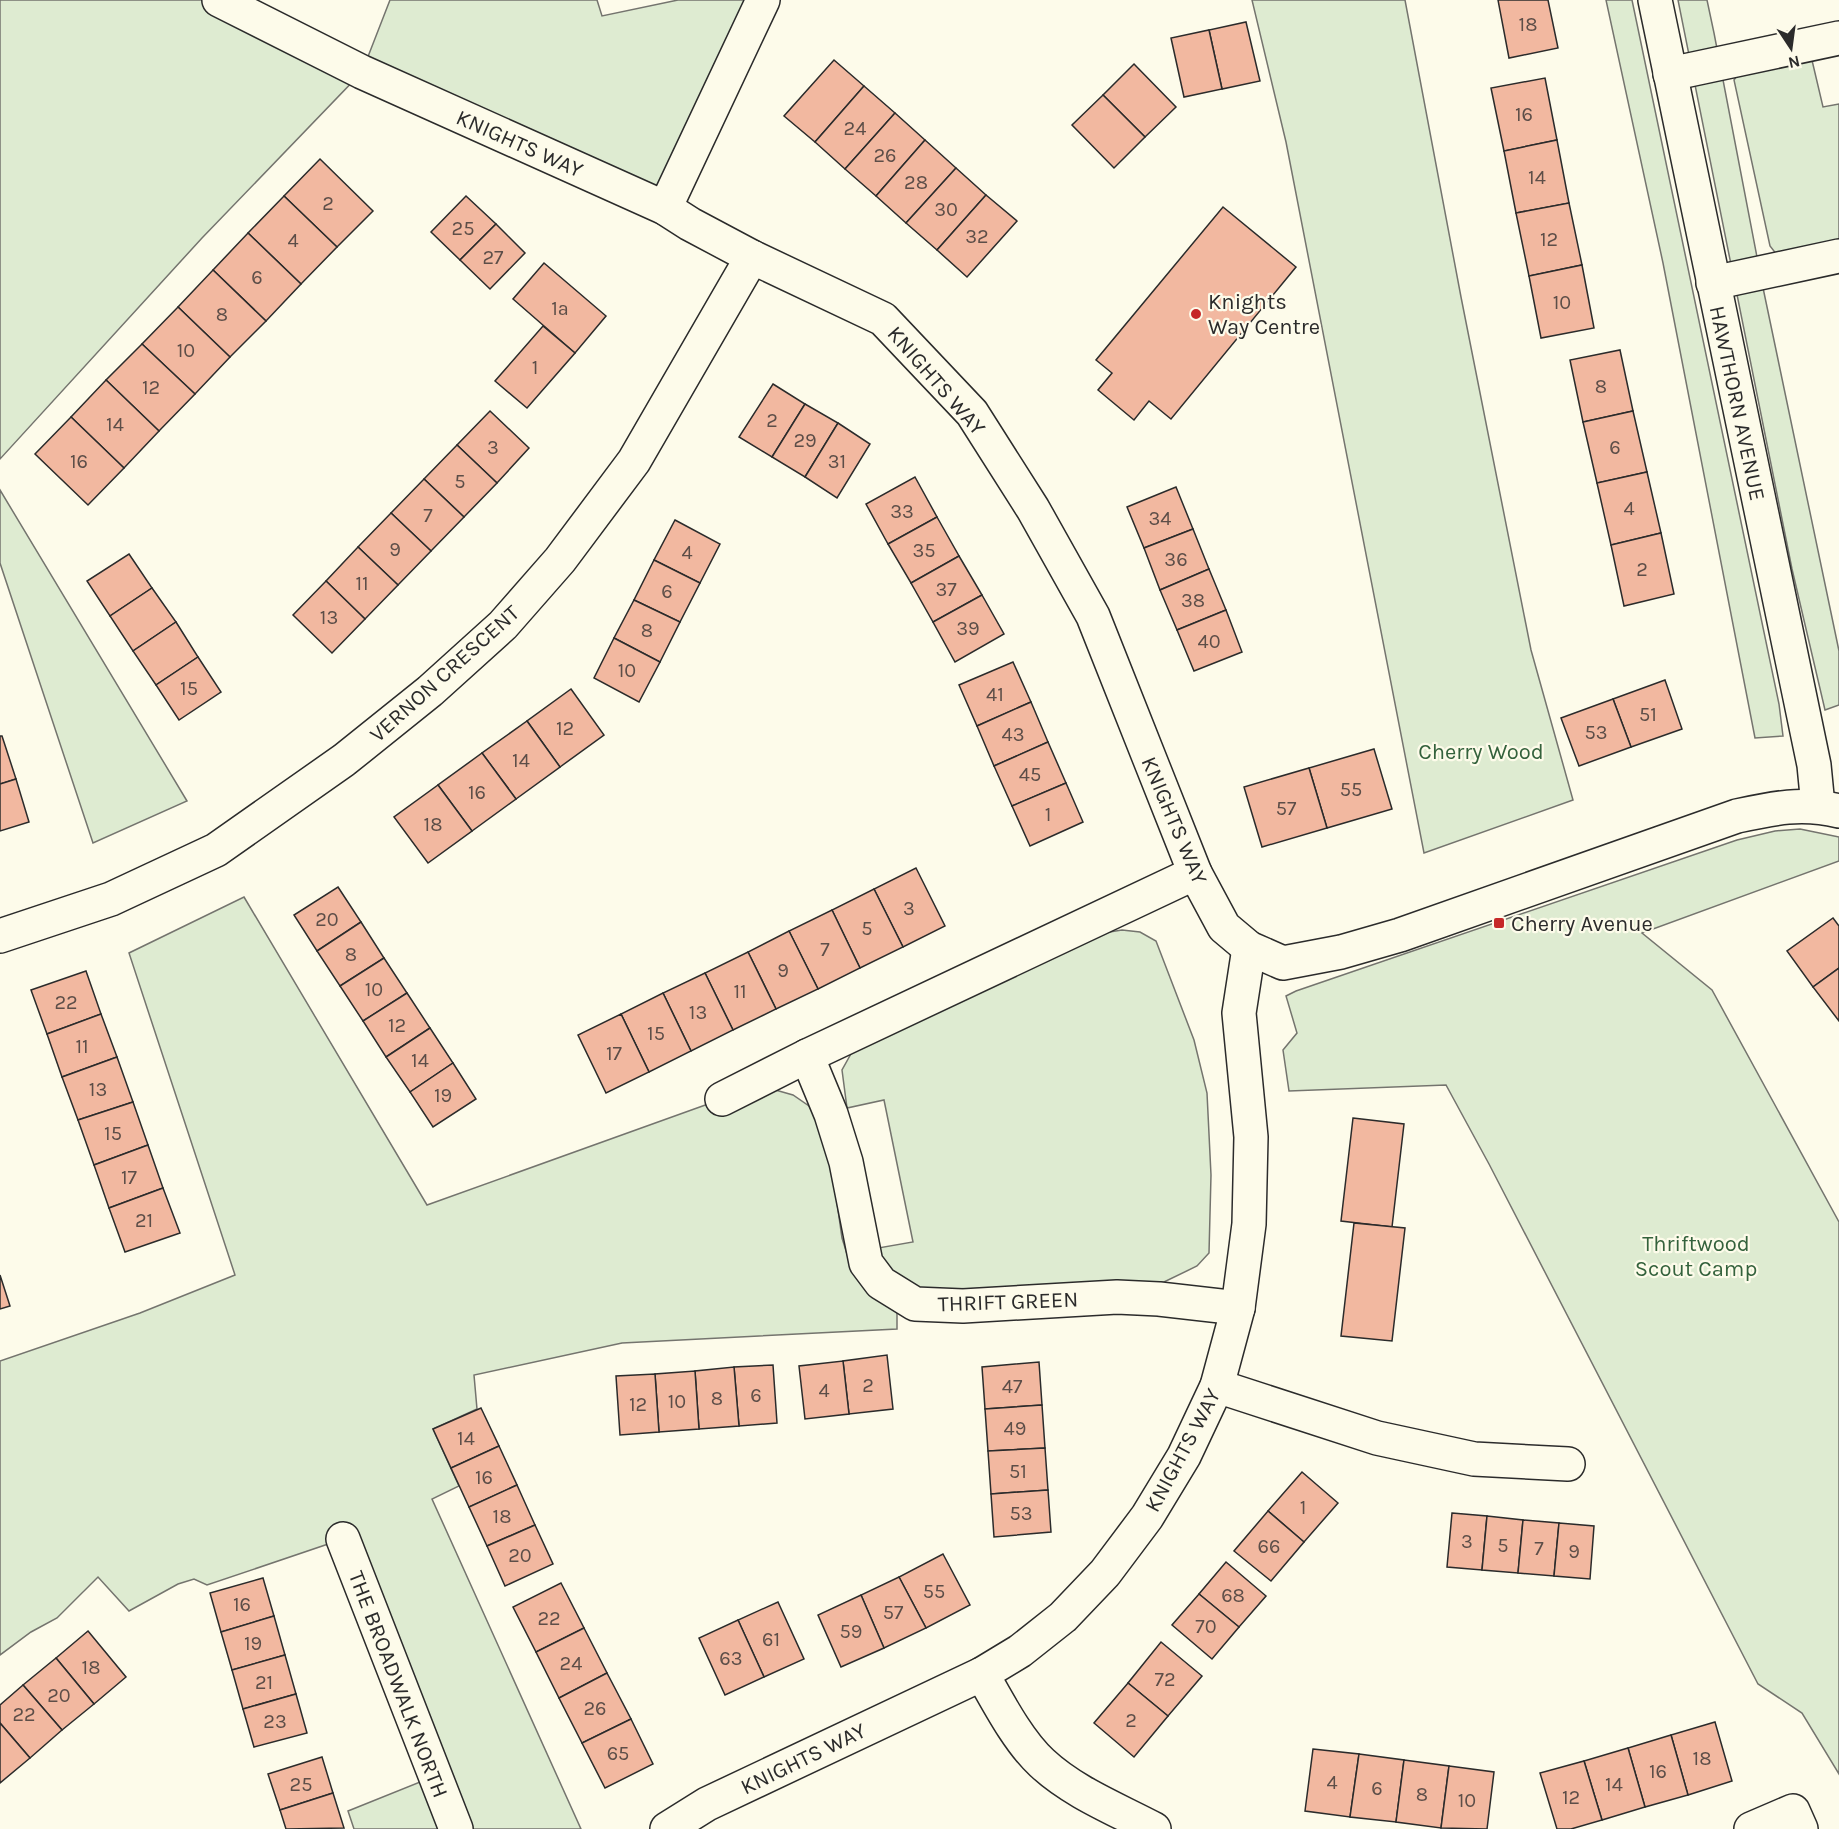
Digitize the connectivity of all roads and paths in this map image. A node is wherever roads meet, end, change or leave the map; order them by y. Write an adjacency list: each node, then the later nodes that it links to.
1 (219, 0): 6 (street, KNIGHTS WAY)
2 (763, 0): 6 (street)
3 (1655, 0): 5 (street, HAWTHORN AVENUE)
4 (1839, 38): 5 (street)
5 (1670, 74): 9 (street, HAWTHORN AVENUE)
6 (665, 208): 8 (street, KNIGHTS WAY)
7 (1839, 256): 9 (street)
8 (752, 257): 11 (street, KNIGHTS WAY); 12 (street, VERNON CRESCENT)
9 (1713, 283): 10 (street, HAWTHORN AVENUE)
10 (1828, 808): 13 (street)
11 (1195, 873): 13 (street, KNIGHTS WAY); 14 (street)
12 (0, 936)
13 (1249, 948): 16 (street, KNIGHTS WAY)
14 (807, 1056): 15 (street); 16 (street, THRIFT GREEN)
15 (722, 1099)
16 (1238, 1308): 17 (street, KNIGHTS WAY)
17 (1217, 1386): 18 (street); 20 (street, KNIGHTS WAY)
18 (1568, 1464)
19 (343, 1539): 22 (street, THE BROADWALK NORTH)
20 (982, 1674): 23 (street, KNIGHTS WAY); 24 (street)
21 (1797, 1820): 25 (street)
22 (456, 1829)
23 (667, 1829)
24 (1154, 1829)
25 (1751, 1829)

